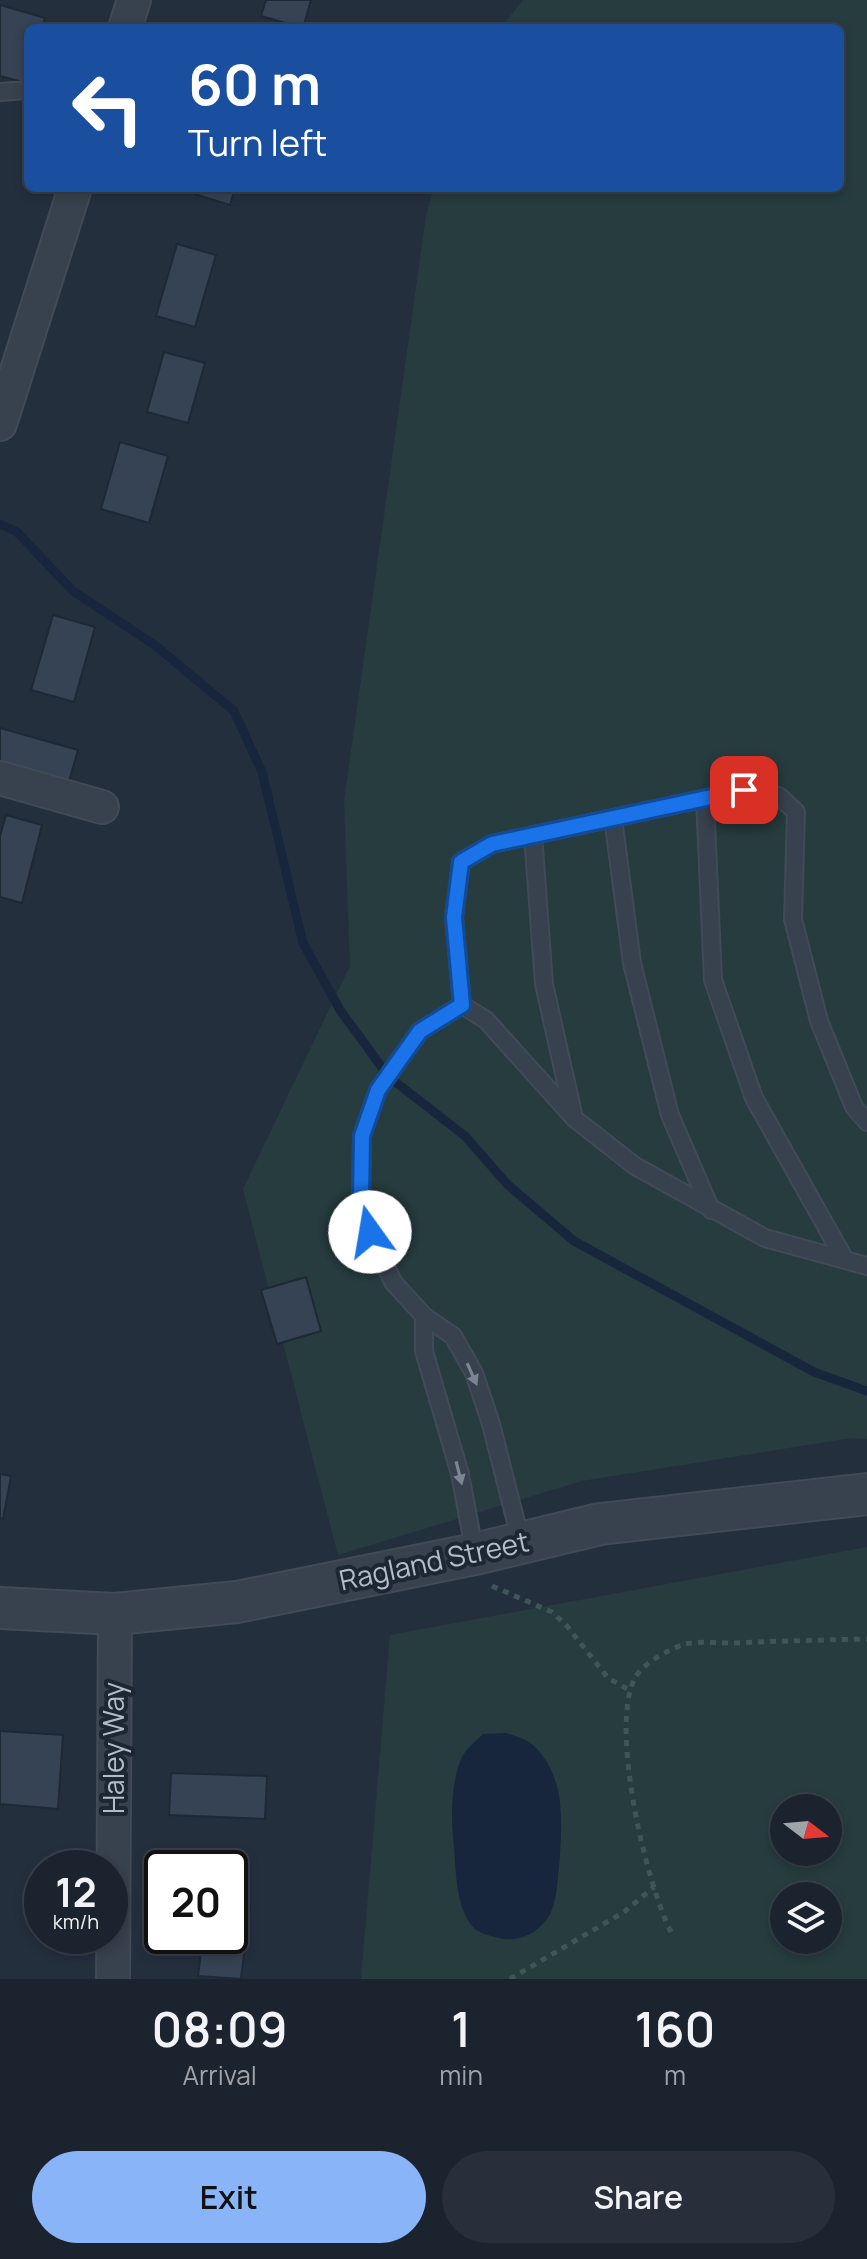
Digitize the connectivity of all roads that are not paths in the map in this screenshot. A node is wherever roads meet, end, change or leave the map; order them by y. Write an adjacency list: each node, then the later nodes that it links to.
1 (134, 0): 2 (street)
2 (126, 24)
3 (24, 90): 4 (lane)
4 (0, 92)
5 (74, 192): 6 (street)
6 (0, 424)
7 (0, 778): 9 (street)
8 (705, 799): 10 (lane); 14 (lane); 16 (lane)
9 (102, 807)
10 (613, 818): 11 (lane); 15 (lane)
11 (533, 835): 12 (lane); 13 (lane)
12 (462, 1005): 13 (lane); 18 (lane)
13 (575, 1119): 15 (lane)
14 (867, 1122)
15 (711, 1210): 16 (lane)
16 (845, 1260): 17 (lane)
17 (867, 1266)
18 (424, 1316): 20 (lane, one-way to 20); 21 (lane, one-way to 21)
19 (867, 1494): 20 (street, Ragland Street)
20 (521, 1543): 21 (street, Ragland Street)
21 (475, 1554): 23 (street, Ragland Street)
22 (0, 1608): 23 (street, Ragland Street)
23 (115, 1614): 24 (street, Haley Way)
24 (113, 1979)

